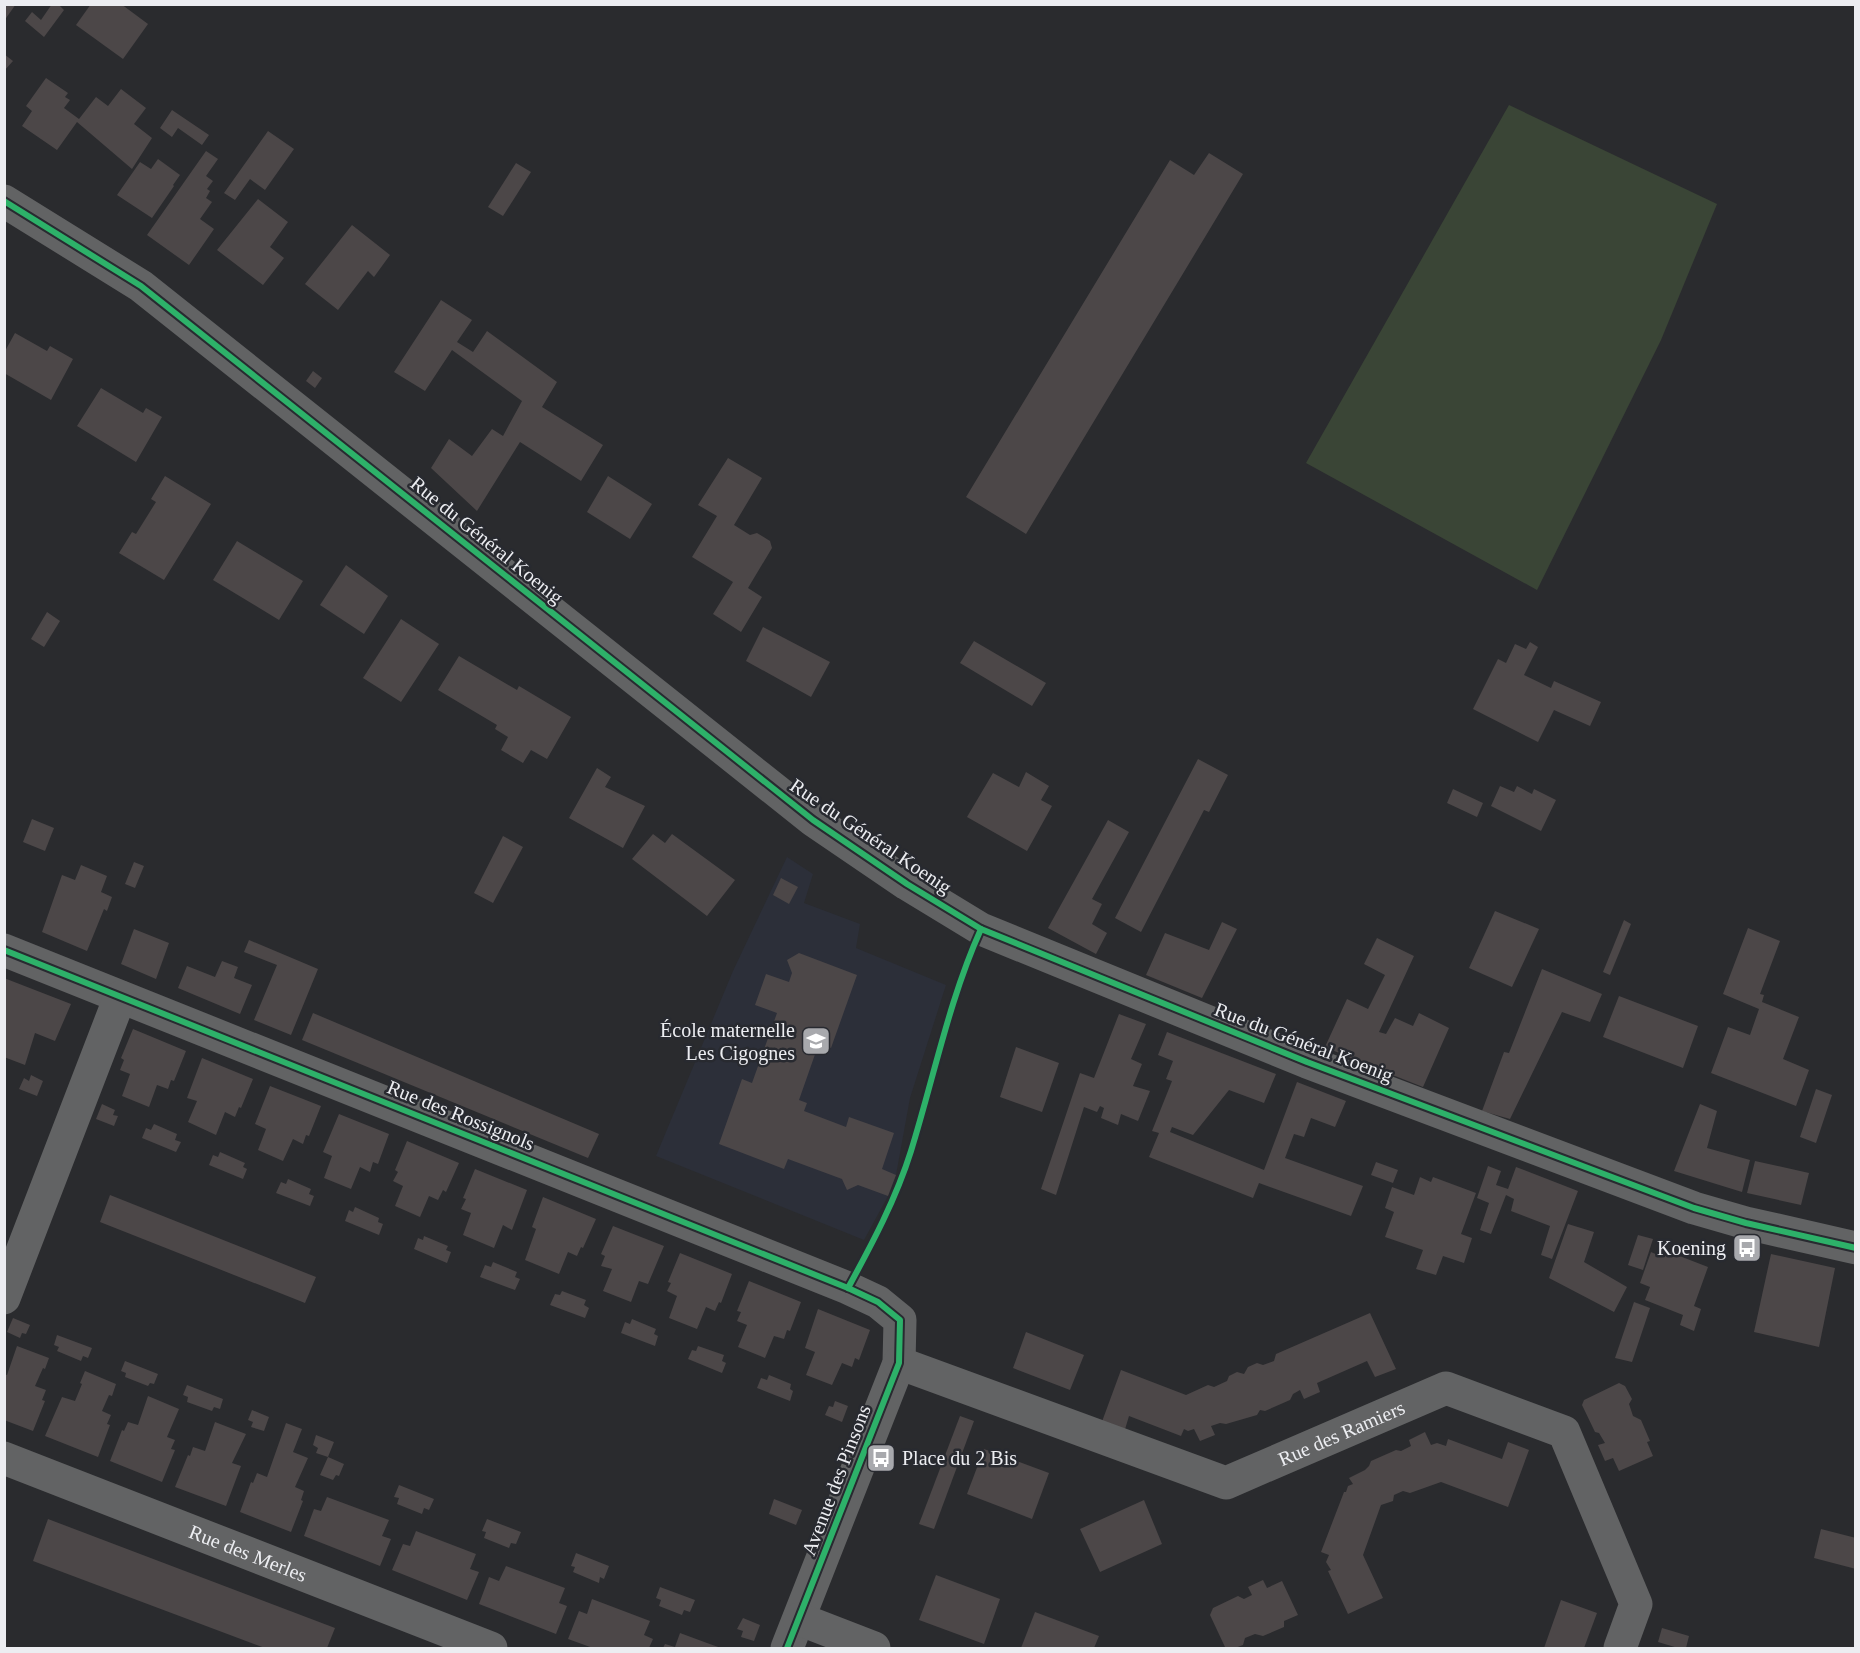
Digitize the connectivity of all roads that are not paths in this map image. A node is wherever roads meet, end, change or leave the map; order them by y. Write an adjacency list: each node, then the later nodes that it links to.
1 (4, 201): 4 (street, Rue du Général Koenig)
2 (4, 950): 3 (street, Rue des Rossignols)
3 (120, 997): 5 (street); 6 (street, Rue des Rossignols)
4 (1856, 1248)
5 (4, 1298)
6 (900, 1320): 7 (street, Avenue des Pinsons)
7 (899, 1363): 9 (street, Avenue des Pinsons); 12 (street, Rue des Ramiers)
8 (4, 1458): 10 (street, Rue des Merles)
9 (793, 1634): 11 (street)
10 (491, 1648)
11 (874, 1648)
12 (1620, 1648)

